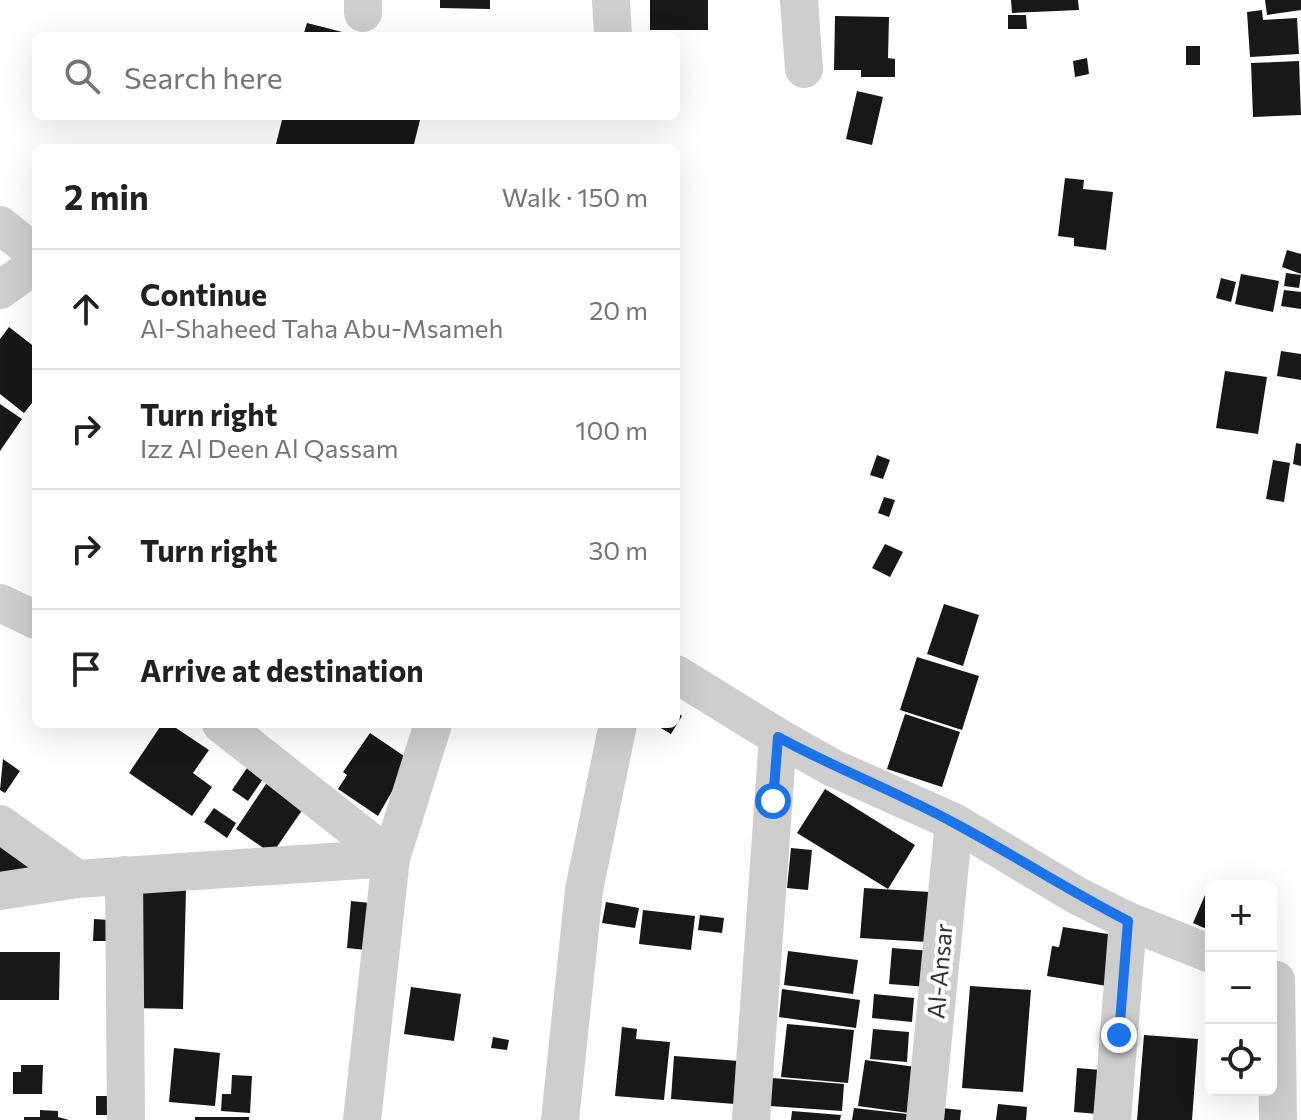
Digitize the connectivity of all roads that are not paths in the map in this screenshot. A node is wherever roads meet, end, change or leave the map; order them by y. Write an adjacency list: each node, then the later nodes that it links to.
1 (611, 0): 3 (street)
2 (799, 0): 4 (street)
3 (613, 32)
4 (804, 69)
5 (0, 225): 6 (street)
6 (32, 251)
7 (32, 267): 8 (street)
8 (0, 290)
9 (0, 603): 10 (street)
10 (32, 618)
11 (680, 676): 15 (street)
12 (226, 728): 18 (street)
13 (432, 728): 18 (street)
14 (617, 728): 27 (street)
15 (778, 737): 16 (street); 28 (street)
16 (954, 822): 22 (street); 29 (street, Al-Ansar)
17 (0, 824): 20 (street)
18 (391, 858): 19 (street); 26 (street)
19 (124, 875): 20 (street); 25 (street)
20 (77, 879): 21 (street)
21 (0, 891)
22 (1128, 921): 23 (street); 30 (street)
23 (1206, 952)
24 (1283, 983): 31 (street)
25 (126, 1120)
26 (362, 1120)
27 (560, 1120)
28 (751, 1120)
29 (925, 1120)
30 (1112, 1120)
31 (1278, 1120)

